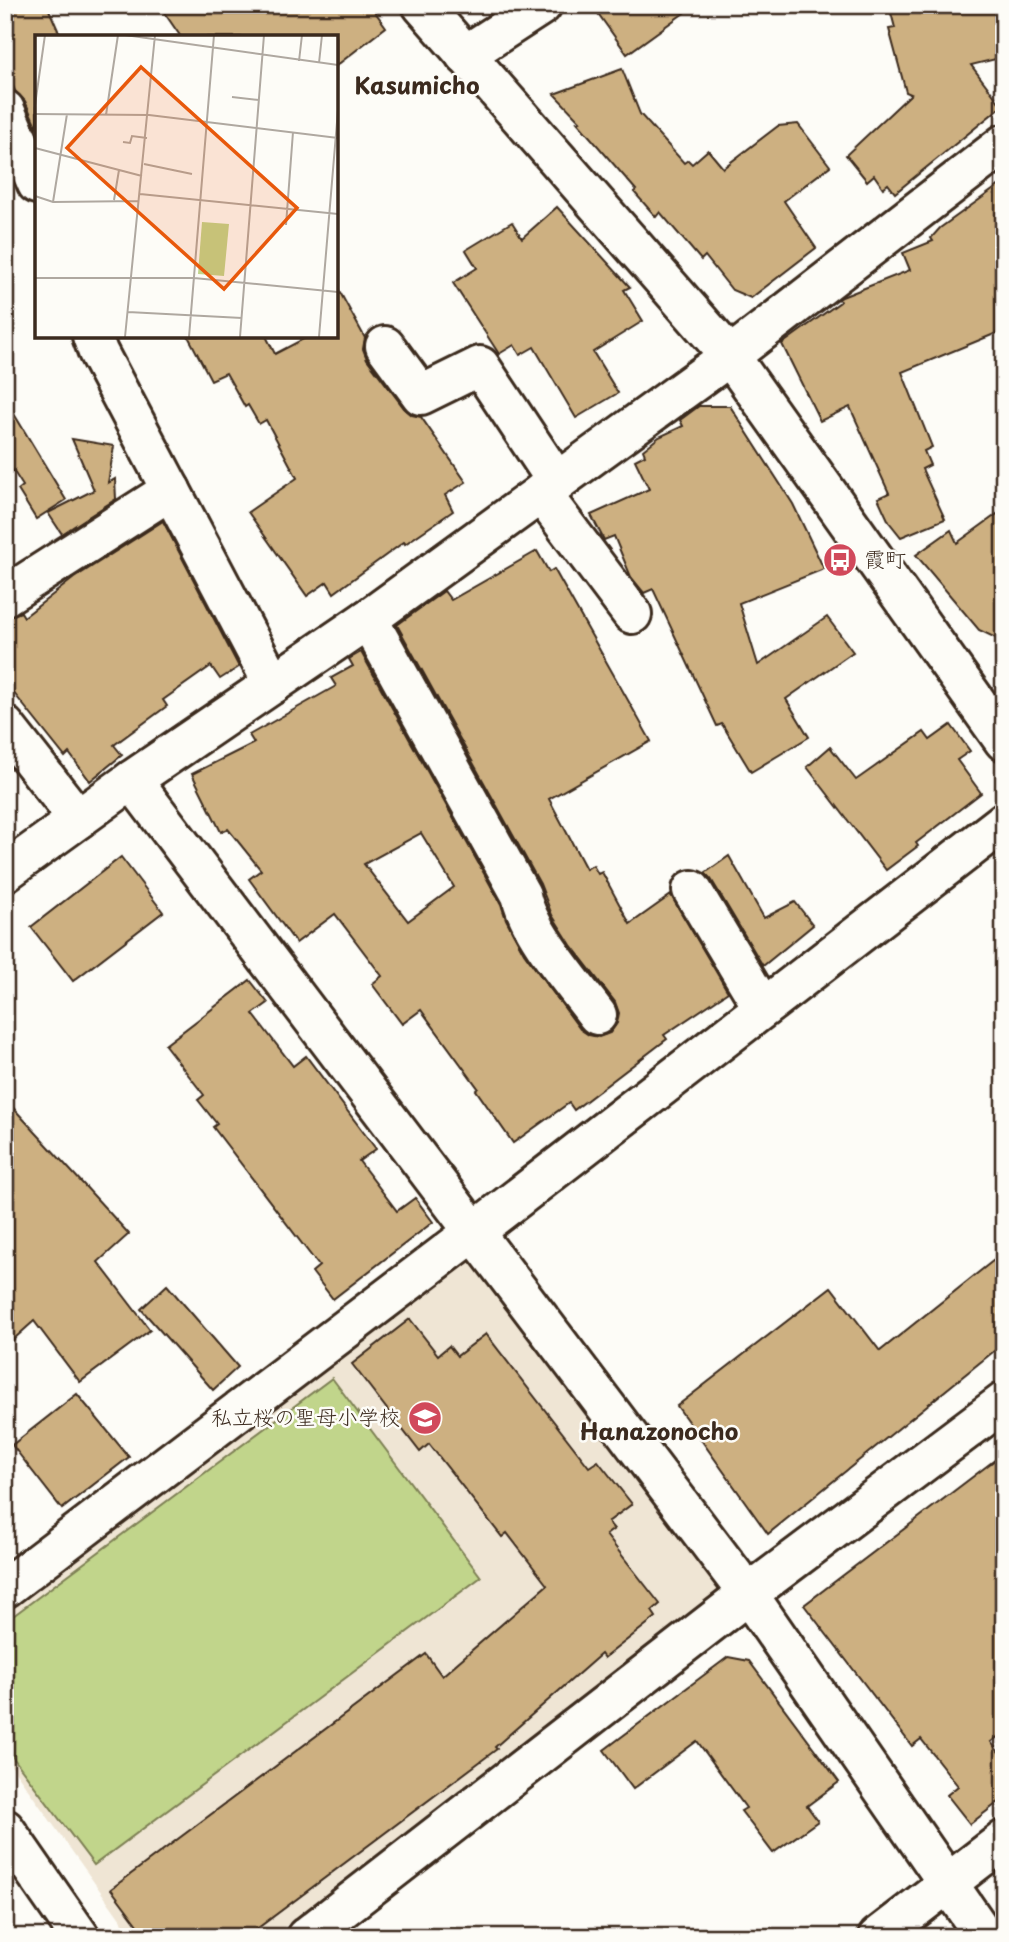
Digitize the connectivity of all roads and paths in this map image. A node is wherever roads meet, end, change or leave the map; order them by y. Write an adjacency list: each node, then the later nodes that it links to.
1 (422, 5): 3 (street)
2 (542, 5): 3 (street)
3 (465, 55): 9 (street)
4 (5, 110): 6 (street)
5 (1004, 144): 9 (street)
6 (35, 179)
7 (93, 338): 11 (street)
8 (385, 346): 10 (street)
9 (730, 356): 10 (street); 17 (street)
10 (549, 488): 13 (street); 14 (street)
11 (171, 490): 12 (street); 15 (street)
12 (5, 596)
13 (632, 614)
14 (368, 619): 15 (street); 24 (street)
15 (273, 684): 18 (street)
16 (5, 726): 19 (street)
17 (1004, 741)
18 (132, 780): 19 (street); 25 (street)
19 (78, 819): 21 (street)
20 (1004, 822): 23 (street)
21 (5, 872)
22 (692, 890): 23 (street)
23 (763, 1009): 25 (street)
24 (597, 1015)
25 (475, 1231): 27 (street); 28 (street)
26 (1004, 1402): 28 (street)
27 (5, 1588)
28 (748, 1594): 31 (street); 33 (street)
29 (5, 1829): 32 (street)
30 (1004, 1840): 31 (street)
31 (947, 1884): 34 (street); 35 (street)
32 (80, 1937)
33 (306, 1937)
34 (878, 1937)
35 (985, 1937)

